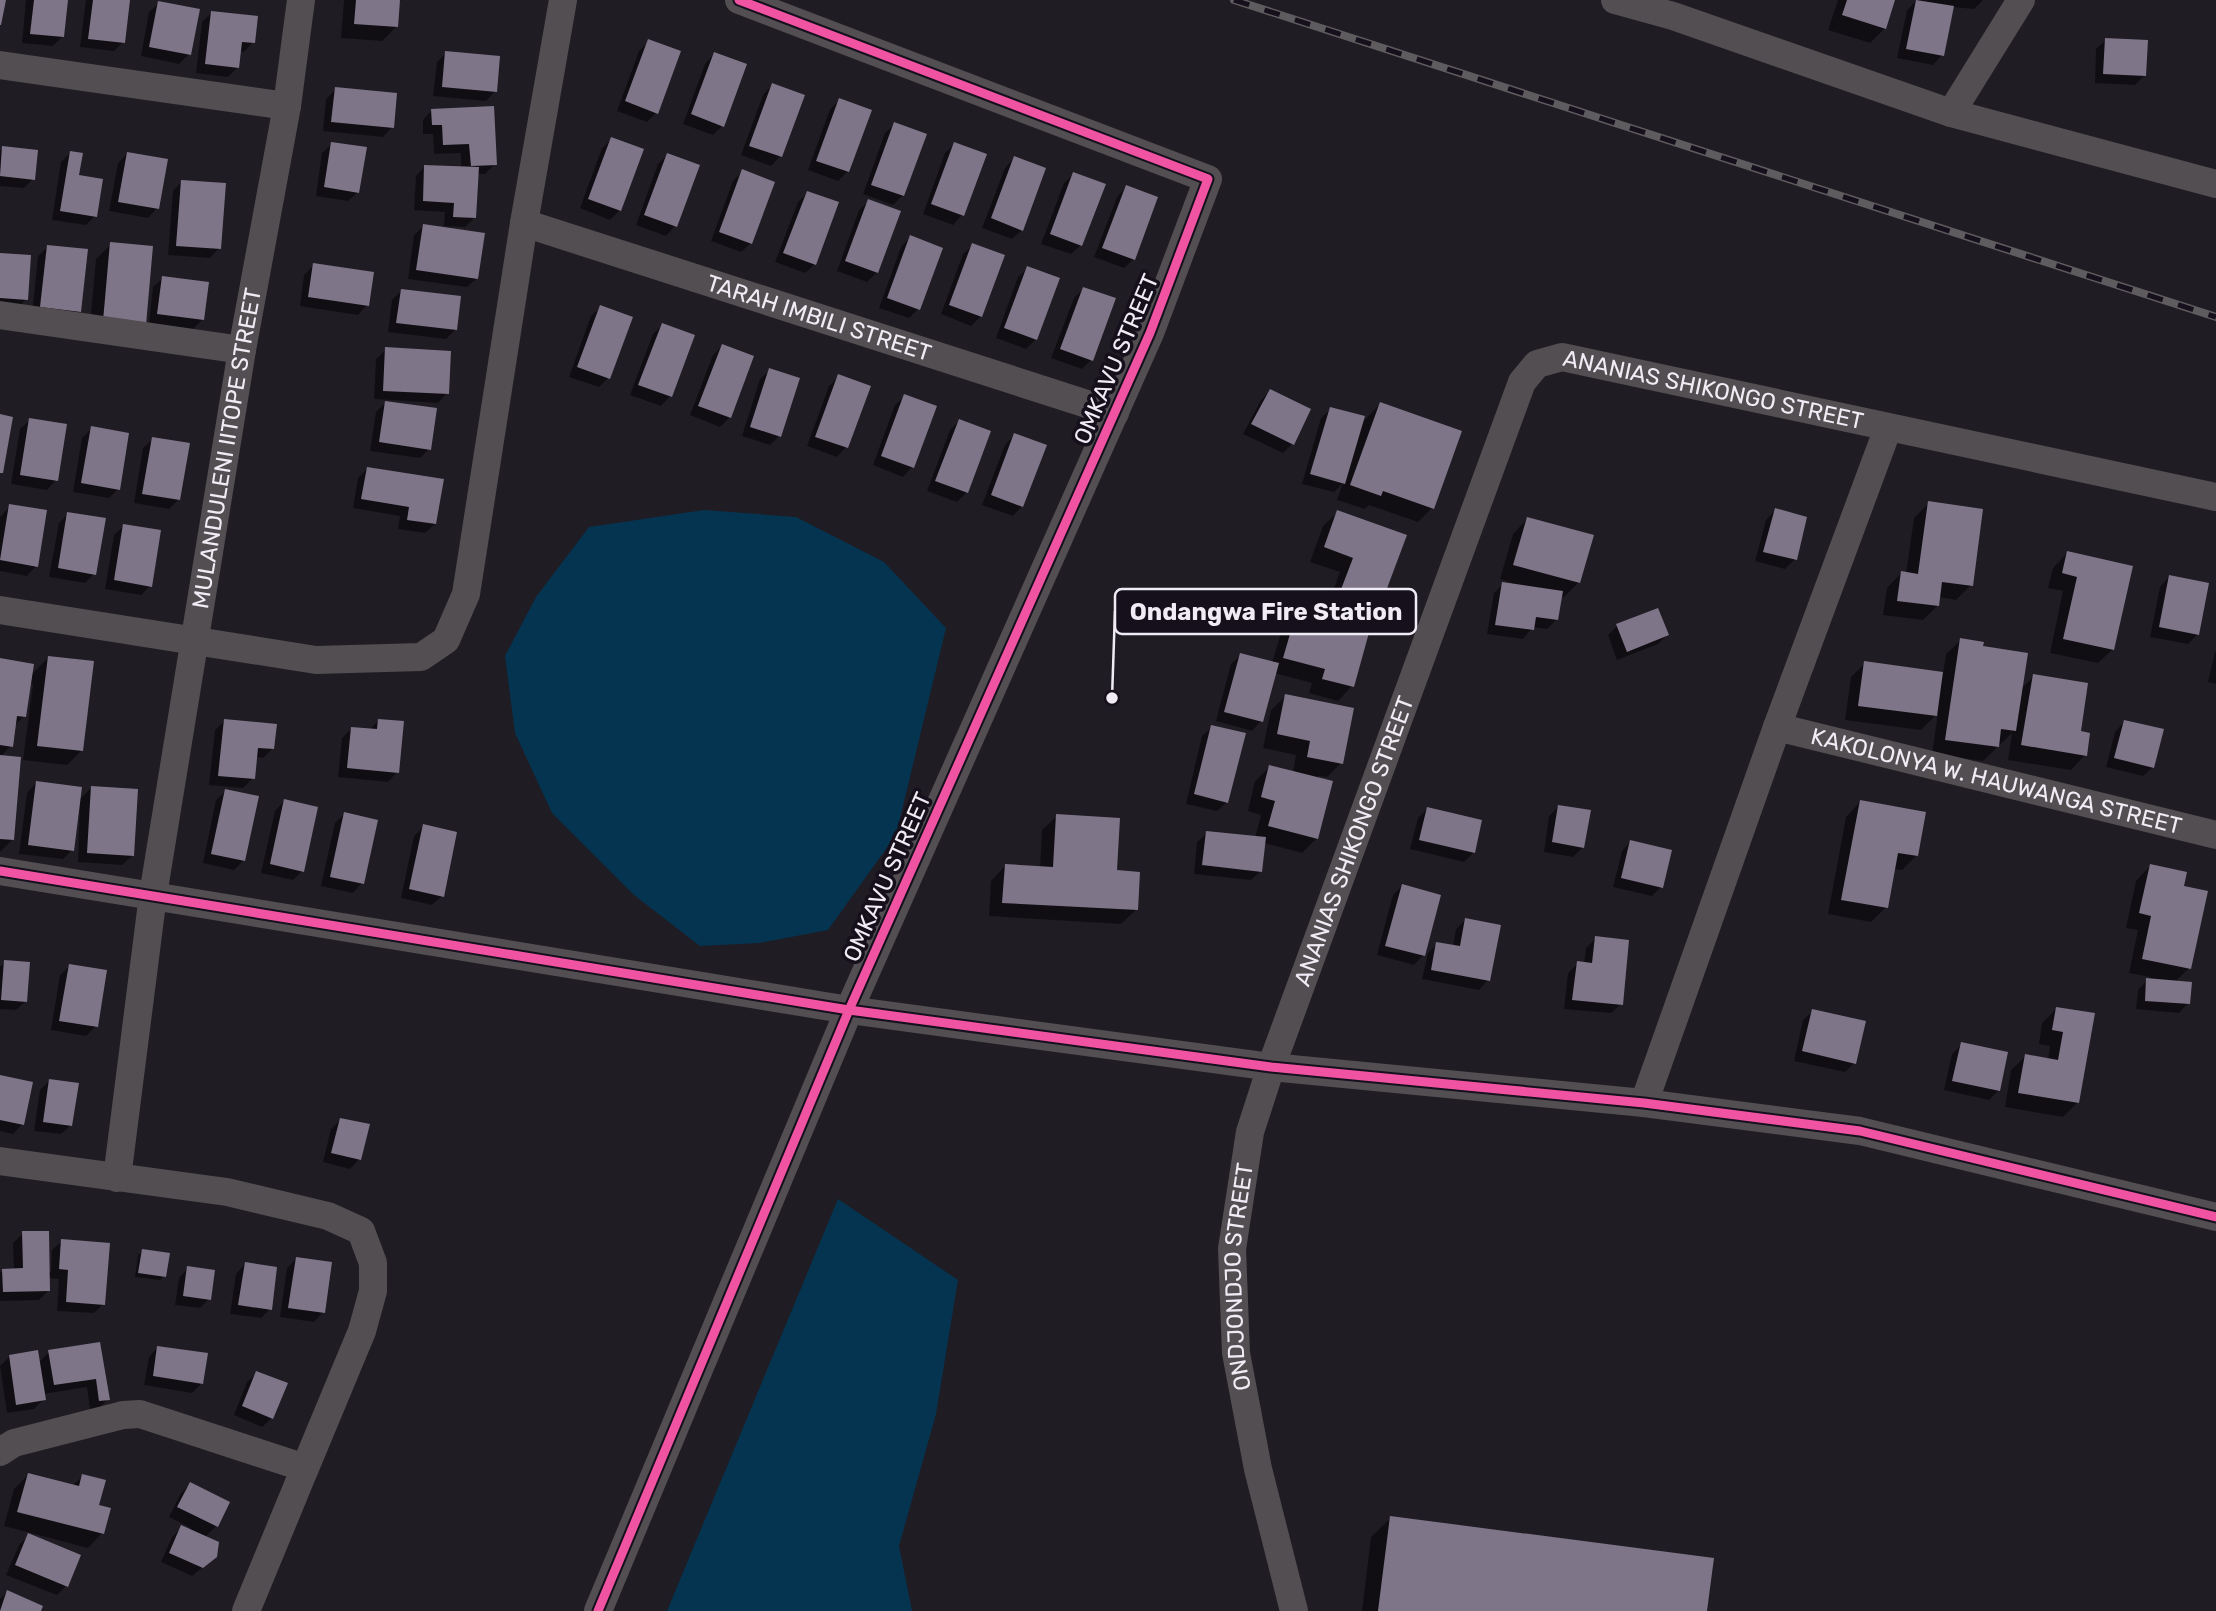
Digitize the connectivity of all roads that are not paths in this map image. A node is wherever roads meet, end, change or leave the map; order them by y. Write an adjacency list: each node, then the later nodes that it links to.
1 (301, 0): 8 (street, MULANDULENI IITOPE STREET)
2 (563, 0): 11 (street)
3 (739, 0): 14 (street, OMKAVU STREET)
4 (1615, 0): 6 (street)
5 (2021, 0): 9 (street)
6 (1679, 8): 9 (street)
7 (0, 65): 8 (street)
8 (287, 106): 13 (street, MULANDULENI IITOPE STREET)
9 (1951, 113): 10 (street)
10 (2214, 180)
11 (524, 223): 14 (street, TARAH IMBILI STREET); 18 (street)
12 (0, 316): 13 (street)
13 (242, 350): 18 (street, MULANDULENI IITOPE STREET)
14 (1115, 413): 23 (street, OMKAVU STREET)
15 (1888, 428): 16 (street, ANANIAS SHIKONGO STREET); 19 (street, KAKOLONYA W. HAUWANGA STREET); 24 (street, ANANIAS SHIKONGO STREET)
16 (2216, 497)
17 (0, 610): 18 (street)
18 (194, 641): 22 (street, MULANDULENI IITOPE STREET)
19 (1777, 727): 20 (street, KAKOLONYA W. HAUWANGA STREET); 25 (street, KAKOLONYA W. HAUWANGA STREET)
20 (2216, 835)
21 (0, 871): 22 (street)
22 (153, 895): 23 (street); 27 (street, MULANDULENI IITOPE STREET)
23 (849, 1010): 24 (street); 32 (street, OMKAVU STREET)
24 (1271, 1067): 25 (street); 33 (street, ONDJONDJO STREET)
25 (1644, 1103): 28 (street)
26 (0, 1161): 27 (street)
27 (117, 1178): 30 (street)
28 (2216, 1217)
29 (0, 1452): 30 (street)
30 (305, 1468): 31 (street)
31 (246, 1611)
32 (598, 1611)
33 (1294, 1611)

